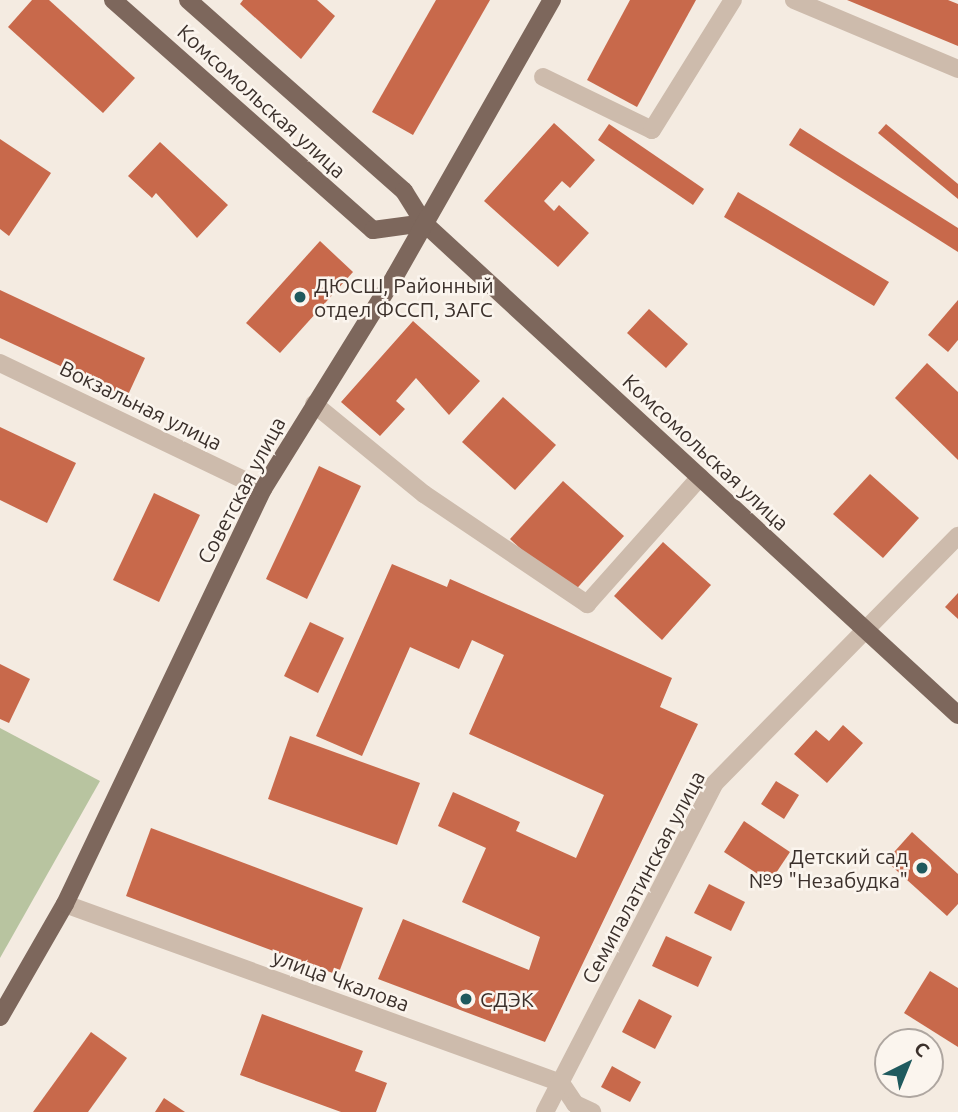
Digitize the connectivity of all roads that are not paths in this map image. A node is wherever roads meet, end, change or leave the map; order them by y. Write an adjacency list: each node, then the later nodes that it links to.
1 (113, 0): 8 (main road, Комсомольская улица)
2 (188, 0): 8 (main road, Комсомольская улица)
3 (552, 0): 8 (main road, Советская улица)
4 (733, 0): 7 (street)
5 (794, 0): 6 (street)
6 (958, 69)
7 (543, 77)
8 (424, 223): 10 (main road, Советская улица); 11 (main road, Комсомольская улица)
9 (0, 363): 12 (street, Вокзальная улица)
10 (314, 404): 11 (street); 12 (main road, Советская улица)
11 (700, 477): 14 (main road, Комсомольская улица)
12 (263, 489): 16 (main road, Советская улица)
13 (958, 536): 14 (street, Семипалатинская улица)
14 (864, 630): 15 (main road, Комсомольская улица); 18 (street, Семипалатинская улица)
15 (958, 715)
16 (65, 904): 17 (main road, Советская улица); 18 (street, улица Чкалова)
17 (0, 1017)
18 (561, 1083): 19 (street, Семипалатинская улица); 20 (street, улица Чкалова)
19 (545, 1112)
20 (592, 1112)

